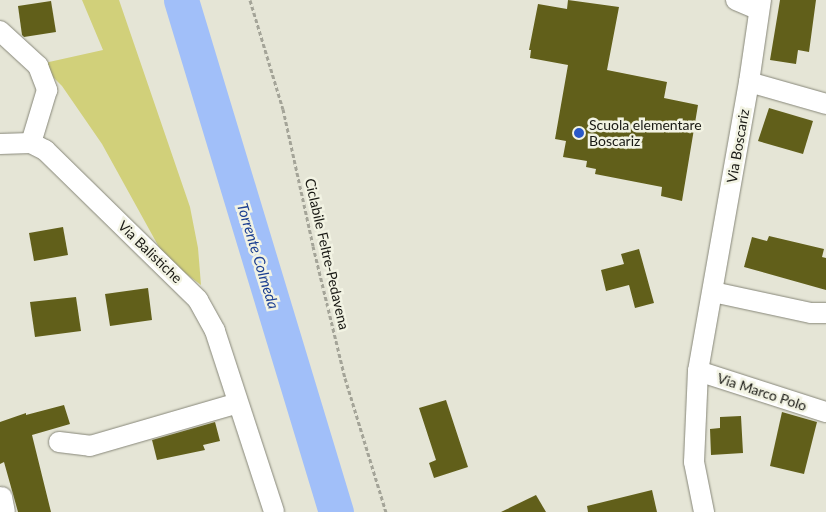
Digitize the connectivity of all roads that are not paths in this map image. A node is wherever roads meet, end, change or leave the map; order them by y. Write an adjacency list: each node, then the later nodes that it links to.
1 (736, 0): 2 (street)
2 (760, 5): 4 (street, Via Boscariz)
3 (0, 31): 6 (street)
4 (749, 82): 5 (street); 8 (street, Via Boscariz)
5 (826, 104)
6 (31, 143): 7 (street); 11 (street, Via Balistiche)
7 (0, 144)
8 (713, 292): 9 (street); 10 (street, Via Boscariz)
9 (826, 313)
10 (698, 371): 12 (street, Via Marco Polo); 15 (street, Via Boscariz)
11 (238, 403): 13 (street); 14 (street, Via Balistiche)
12 (826, 412)
13 (59, 442)
14 (274, 512)
15 (704, 512)

